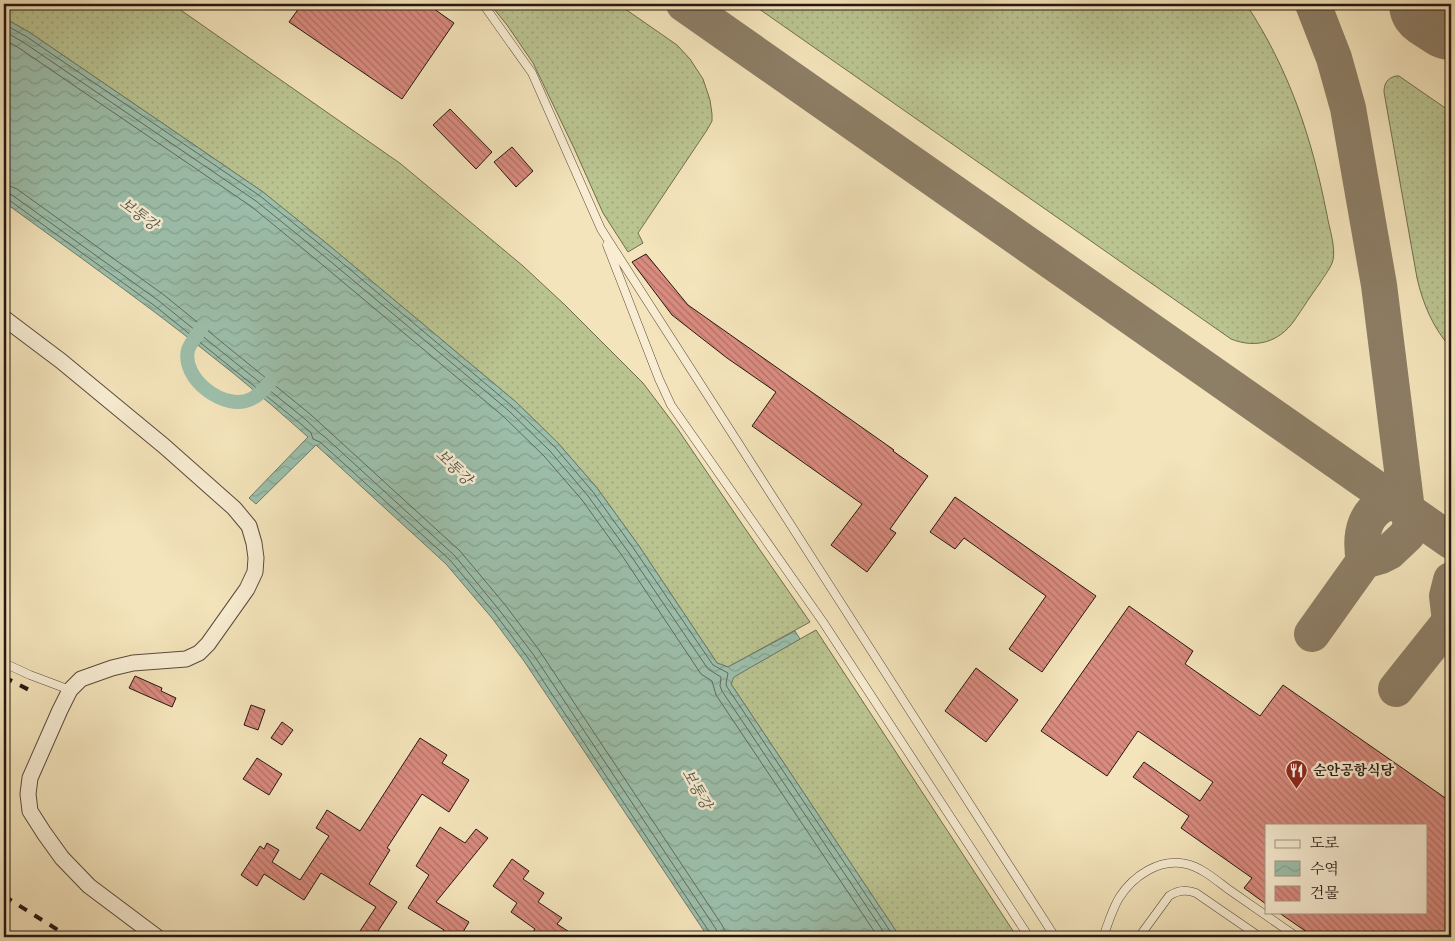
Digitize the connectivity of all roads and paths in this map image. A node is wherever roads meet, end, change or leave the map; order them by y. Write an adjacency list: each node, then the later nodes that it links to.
1 (483, 4): 2 (lane)
2 (601, 229): 7 (lane); 8 (lane)
3 (4, 318): 5 (street)
4 (4, 663): 5 (lane)
5 (70, 690): 6 (street)
6 (157, 937)
7 (1028, 937)
8 (1055, 937)
9 (1103, 937): 12 (lane)
10 (1139, 937): 11 (lane)
11 (1260, 937)
12 (1297, 937)

